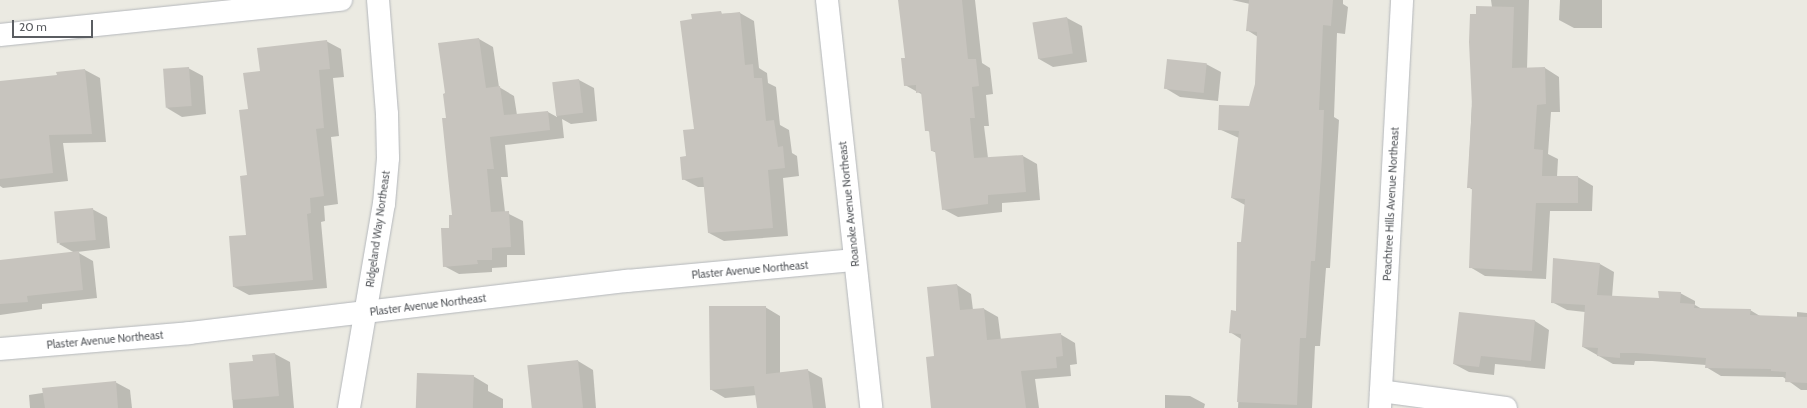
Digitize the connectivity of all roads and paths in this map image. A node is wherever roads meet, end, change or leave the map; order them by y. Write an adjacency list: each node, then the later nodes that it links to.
1 (341, 0): 5 (street)
2 (378, 0): 7 (street, Ridgeland Way Northeast)
3 (827, 0): 6 (street, Roanoke Avenue Northeast)
4 (1402, 0): 9 (street, Peachtree Hills Avenue Northeast)
5 (0, 35)
6 (855, 260): 7 (street, Plaster Avenue Northeast); 11 (street, Roanoke Avenue Northeast)
7 (365, 313): 8 (street, Plaster Avenue Northeast); 10 (street, Ridgeland Way Northeast)
8 (0, 349)
9 (1380, 399): 12 (street)
10 (350, 408)
11 (870, 408)
12 (1506, 408)

